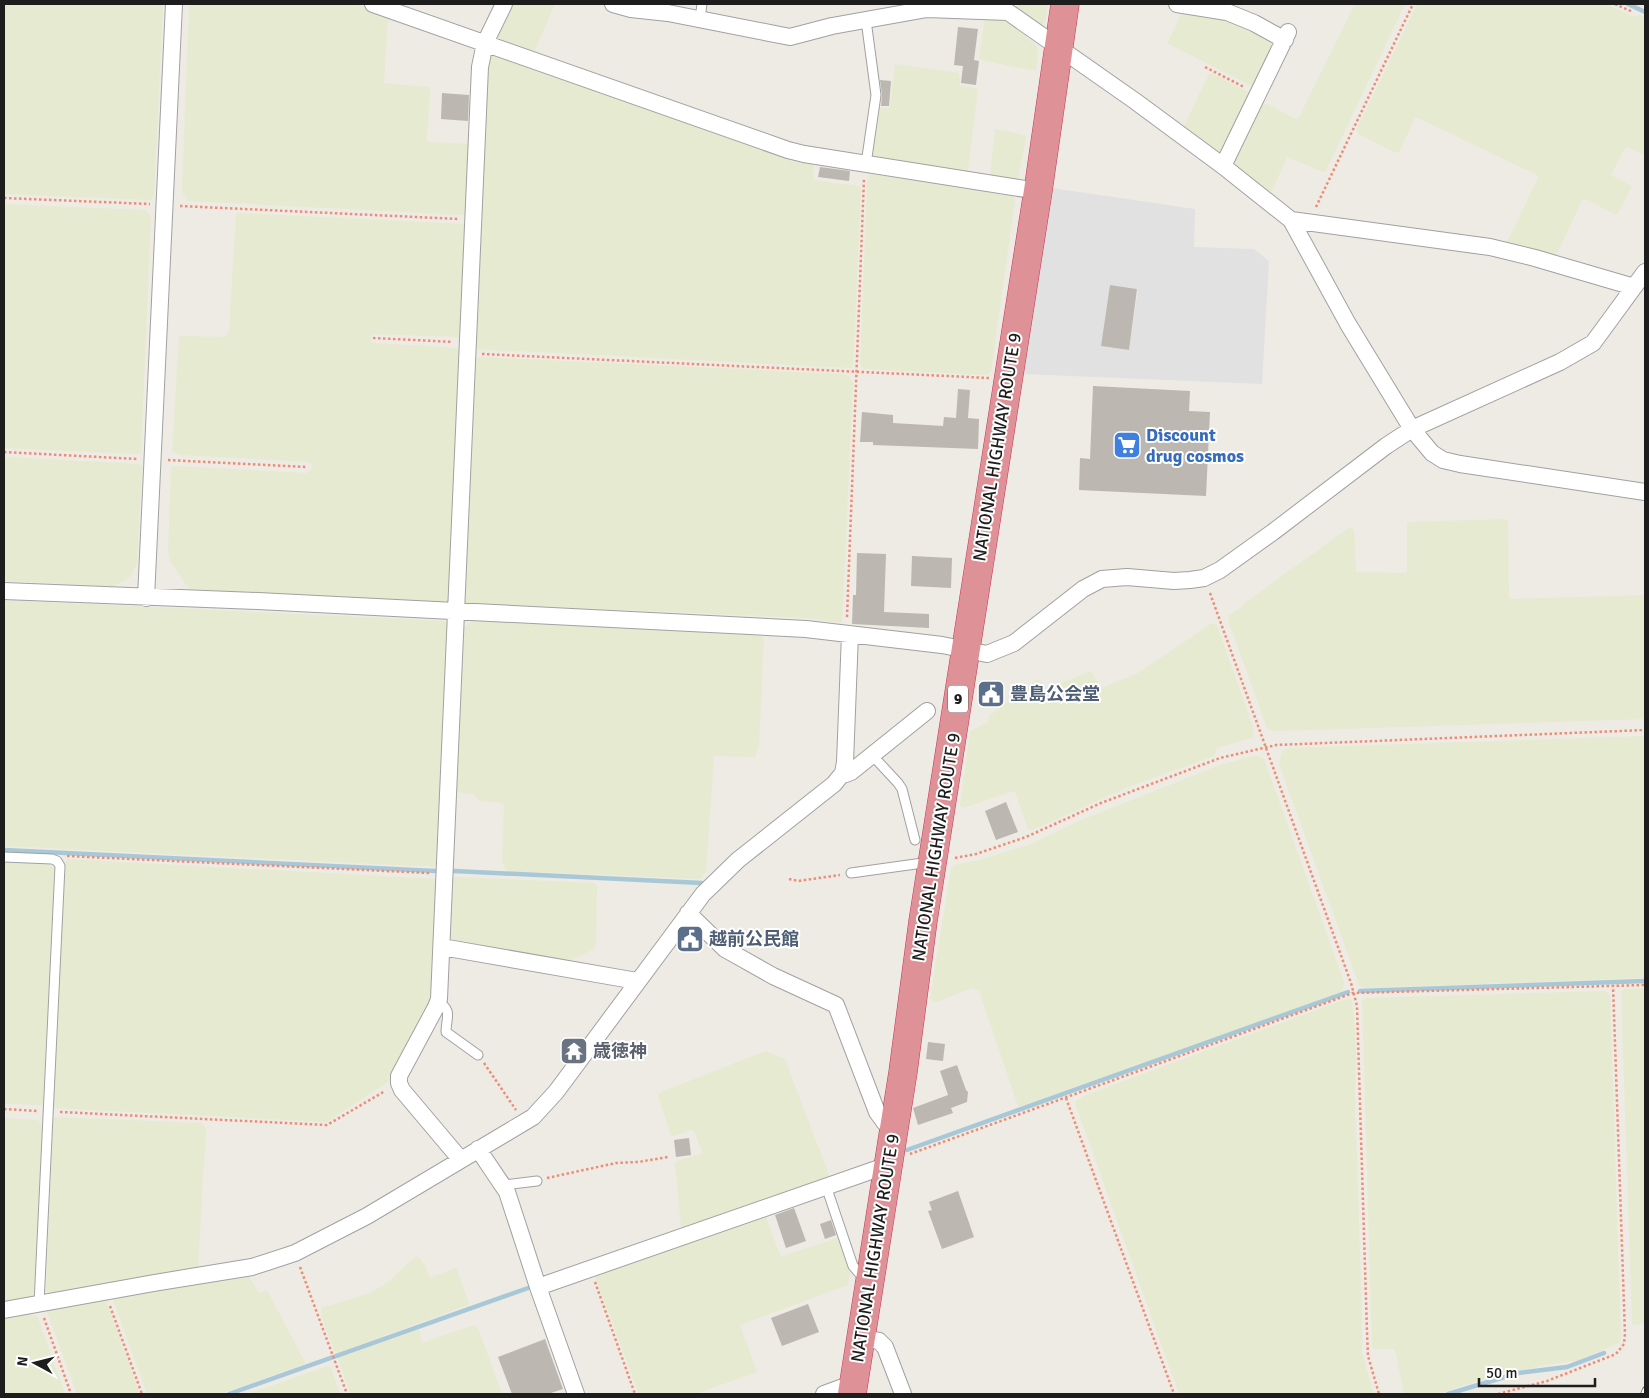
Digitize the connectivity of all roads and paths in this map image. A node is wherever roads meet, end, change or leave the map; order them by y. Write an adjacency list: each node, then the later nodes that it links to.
1 (174, 4): 21 (street)
2 (373, 4): 13 (street)
3 (504, 4): 13 (street)
4 (612, 4): 10 (street)
5 (1065, 4): 14 (highway, NATIONAL HIGHWAY ROUTE 9 / 9)
6 (1178, 4): 16 (street)
7 (1412, 4): 24 (path)
8 (1615, 4): 11 (path)
9 (1010, 8): 12 (street); 14 (street)
10 (701, 11): 12 (street)
11 (1633, 12)
12 (866, 20): 17 (lane)
13 (485, 43): 17 (street); 22 (street)
14 (1059, 48): 18 (street); 19 (highway, NATIONAL HIGHWAY ROUTE 9 / 9)
15 (1205, 67): 16 (path)
16 (1258, 94): 18 (street)
17 (866, 164): 19 (street); 29 (path)
18 (1222, 166): 23 (street)
19 (1038, 191): 38 (highway, NATIONAL HIGHWAY ROUTE 9 / 9)
20 (4, 198): 21 (path)
21 (165, 205): 22 (path); 35 (street)
22 (474, 220): 28 (street)
23 (1290, 220): 24 (street); 31 (street)
24 (1309, 222): 26 (street)
25 (1645, 272): 26 (street)
26 (1634, 287): 31 (street)
27 (372, 338): 28 (path)
28 (468, 348): 29 (path); 36 (street)
29 (857, 372): 30 (path); 37 (path)
30 (986, 378)
31 (1412, 429): 32 (street); 33 (street)
32 (1645, 492)
33 (1204, 578): 38 (street); 55 (path)
34 (4, 591): 35 (street)
35 (146, 598): 36 (street)
36 (457, 611): 37 (street); 47 (street)
37 (848, 634): 38 (street); 42 (street)
38 (966, 651): 46 (highway, NATIONAL HIGHWAY ROUTE 9 / 9)
39 (927, 711): 41 (street)
40 (1645, 730): 46 (path)
41 (872, 755): 42 (street); 43 (lane)
42 (843, 773): 50 (street)
43 (915, 840)
44 (4, 856): 45 (lane)
45 (57, 860): 47 (path); 77 (lane)
46 (933, 862): 48 (lane); 64 (highway, NATIONAL HIGHWAY ROUTE 9 / 9)
47 (445, 874): 51 (street)
48 (851, 874): 49 (path)
49 (789, 879)
50 (688, 913): 52 (street); 64 (street)
51 (442, 947): 52 (street); 56 (street)
52 (637, 981): 63 (street)
53 (1645, 984): 54 (path)
54 (1613, 986): 55 (path); 90 (path)
55 (1353, 993): 59 (path); 89 (path)
56 (438, 1002): 57 (lane); 58 (street)
57 (478, 1055): 63 (path)
58 (399, 1083): 62 (path); 67 (street)
59 (1066, 1098): 68 (path); 88 (path)
60 (4, 1109): 61 (path)
61 (42, 1111)
62 (52, 1112)
63 (524, 1122): 65 (street)
64 (894, 1125): 68 (highway, NATIONAL HIGHWAY ROUTE 9 / 9)
65 (478, 1149): 67 (street); 70 (street)
66 (668, 1157): 69 (path)
67 (461, 1160): 72 (street)
68 (888, 1165): 71 (street); 74 (highway, NATIONAL HIGHWAY ROUTE 9 / 9)
69 (537, 1181): 70 (lane)
70 (504, 1185): 75 (street)
71 (826, 1186): 73 (street); 74 (lane)
72 (295, 1254): 76 (street); 83 (path)
73 (590, 1269): 75 (street); 85 (path)
74 (870, 1276): 79 (highway, NATIONAL HIGHWAY ROUTE 9 / 9)
75 (538, 1287): 84 (street)
76 (105, 1293): 77 (street); 82 (path)
77 (39, 1304): 78 (street); 81 (path)
78 (4, 1310)
79 (861, 1338): 80 (highway, NATIONAL HIGHWAY ROUTE 9 / 9); 87 (street)
80 (853, 1389): 86 (street)
81 (72, 1394)
82 (142, 1394)
83 (347, 1394)
84 (576, 1394)
85 (635, 1394)
86 (824, 1394)
87 (903, 1394)
88 (1174, 1394)
89 (1379, 1394)
90 (1498, 1394)

